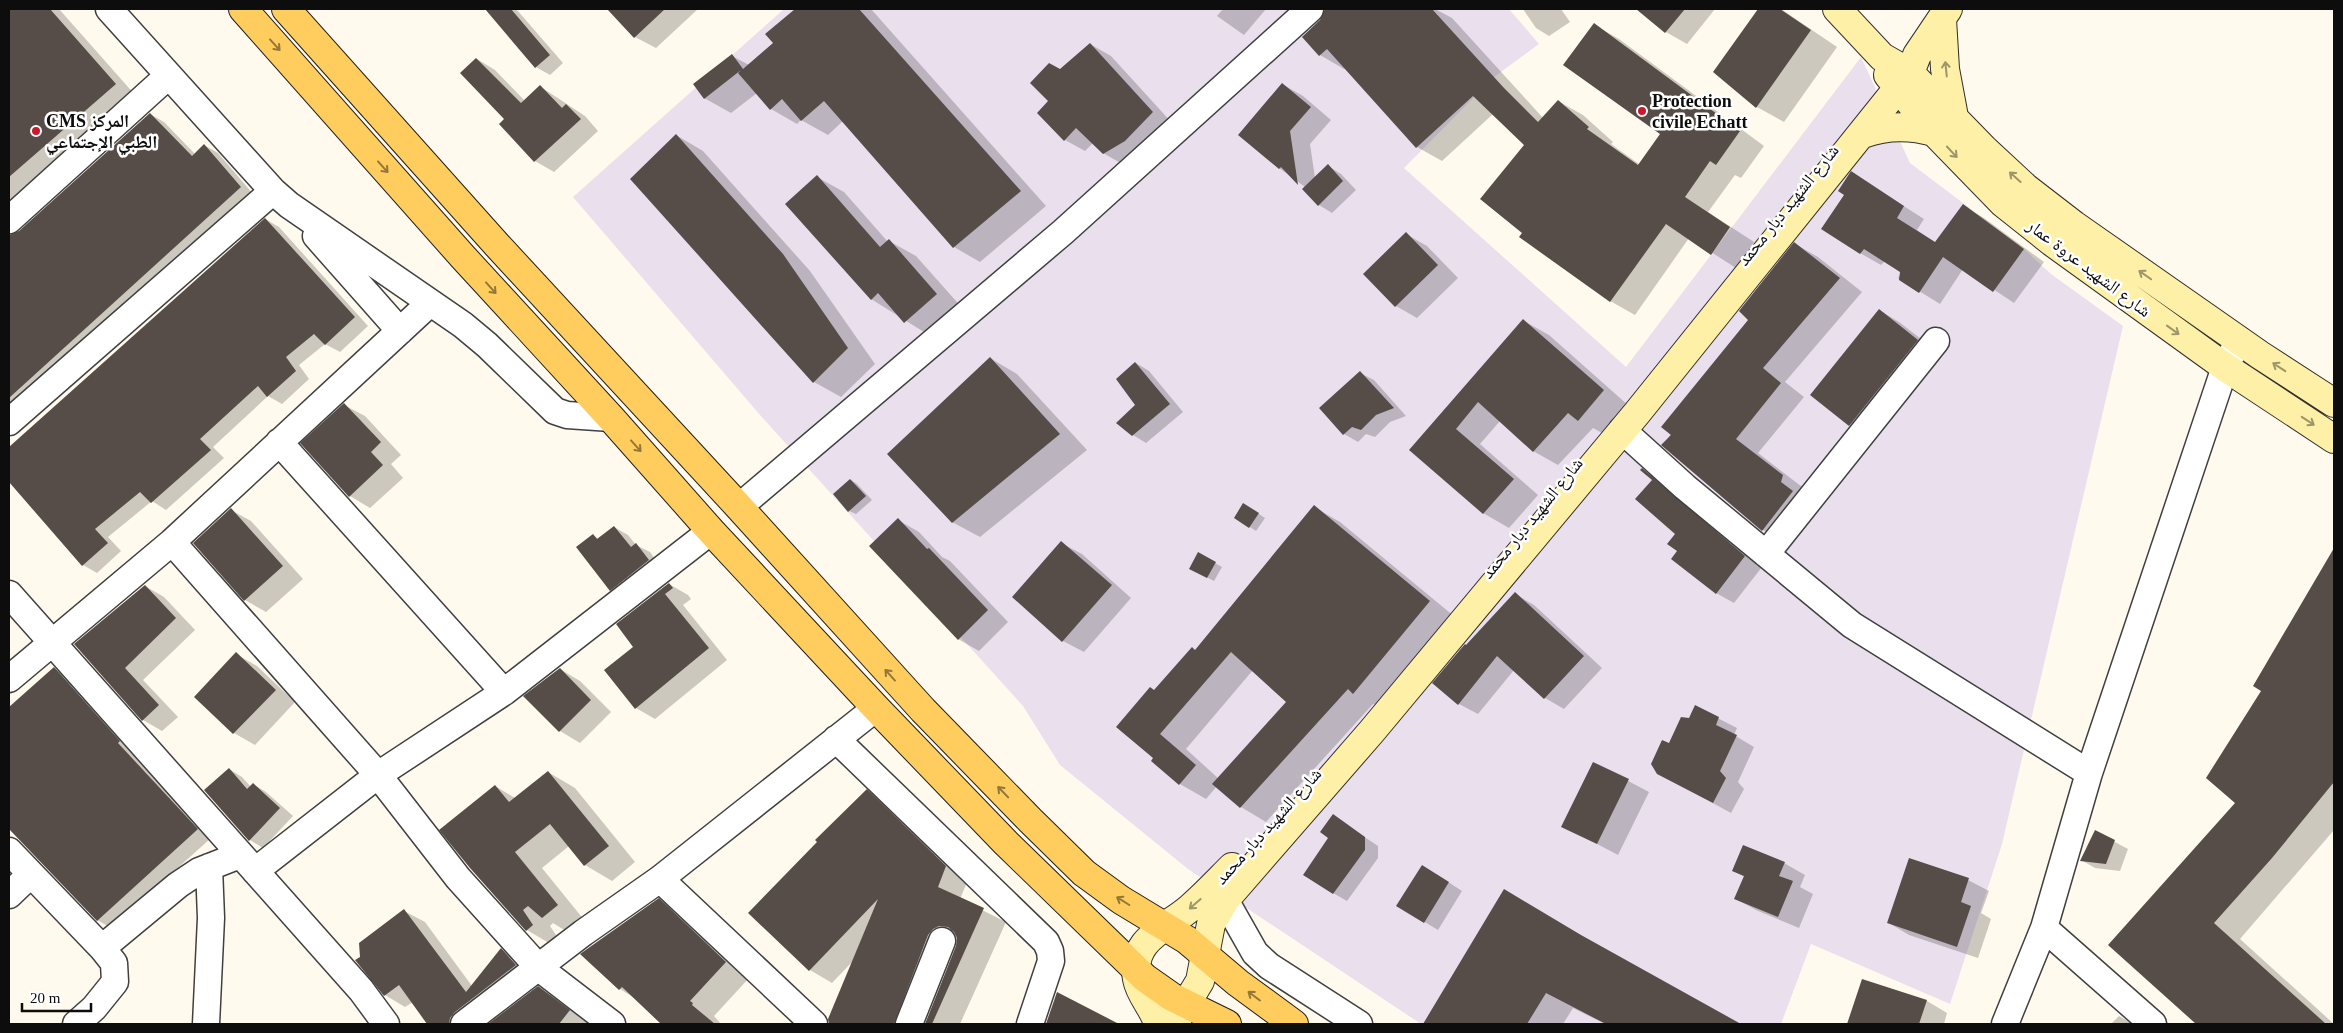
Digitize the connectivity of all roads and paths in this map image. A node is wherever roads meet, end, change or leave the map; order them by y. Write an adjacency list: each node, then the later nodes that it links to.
1 (109, 9): 8 (street)
2 (243, 9): 19 (main road, one-way to 19)
3 (286, 9): 24 (main road)
4 (1310, 9): 24 (street)
5 (1837, 9): 7 (street, شارع الشهيد عروة عمار)
6 (1945, 14): 7 (street, شارع الشهيد دبار محمد); 9 (street, one-way to 6)
7 (1899, 70): 9 (street, شارع الشهيد عروة عمار); 10 (street, شارع الشهيد دبار محمد); 36 (street, شارع الشهيد دبار محمد)
8 (168, 76): 11 (street); 12 (street)
9 (1944, 124): 10 (street); 16 (street, شارع الشهيد عروة عمار, one-way to 9); 17 (street, شارع الشهيد عروة عمار, one-way to 17)
10 (1863, 134): 21 (street, شارع الشهيد دبار محمد)
11 (281, 198): 13 (street); 14 (street); 20 (street)
12 (9, 220)
13 (430, 303): 14 (street); 19 (street)
14 (400, 331): 23 (street)
15 (1936, 340): 27 (street)
16 (2239, 340): 17 (street); 18 (street, شارع الشهيد عروة عمار, one-way to 16)
17 (2225, 367): 22 (street, شارع الشهيد عروة عمار, one-way to 22); 34 (street)
18 (2334, 403)
19 (611, 418): 25 (main road, one-way to 25)
20 (9, 422)
21 (1622, 430): 27 (street); 36 (street, شارع الشهيد دبار محمد)
22 (2334, 439)
23 (279, 442): 26 (street); 31 (street)
24 (739, 507): 44 (main road, one-way to 24)
25 (712, 531): 31 (street); 32 (main road)
26 (172, 542): 29 (street); 35 (street)
27 (1766, 554): 34 (street)
28 (9, 594): 29 (street)
29 (52, 641): 30 (street); 38 (street)
30 (9, 680)
31 (504, 692): 35 (street)
32 (876, 708): 33 (street); 50 (main road)
33 (836, 739): 41 (street); 59 (street)
34 (2089, 773): 45 (street)
35 (378, 775): 38 (street); 49 (street)
36 (1299, 804): 43 (street, شارع الشهيد دبار محمد); 44 (street, شارع الشهيد دبار محمد, one-way to 44)
37 (9, 851): 40 (street)
38 (248, 863): 39 (street); 54 (street)
39 (209, 867): 47 (street); 53 (street)
40 (31, 874): 42 (street); 47 (street)
41 (660, 879): 49 (street); 57 (street)
42 (9, 895)
43 (1225, 900): 48 (street, شارع الشهيد دبار محمد); 63 (street)
44 (1164, 925): 48 (main road); 50 (street, شارع الشهيد دبار محمد)
45 (2044, 928): 64 (street); 65 (street)
46 (942, 941): 58 (street)
47 (102, 948): 52 (street)
48 (1205, 954): 51 (street, شارع الشهيد دبار محمد); 62 (main road, one-way to 48)
49 (538, 968): 55 (street); 56 (street)
50 (1136, 969): 51 (main road); 60 (street)
51 (1180, 1015): 61 (main road)
52 (76, 1024)
53 (206, 1024)
54 (386, 1024)
55 (464, 1024)
56 (612, 1024)
57 (814, 1024)
58 (909, 1024)
59 (1030, 1024)
60 (1158, 1024)
61 (1227, 1024)
62 (1294, 1024)
63 (1359, 1024)
64 (2005, 1024)
65 (2153, 1024)

